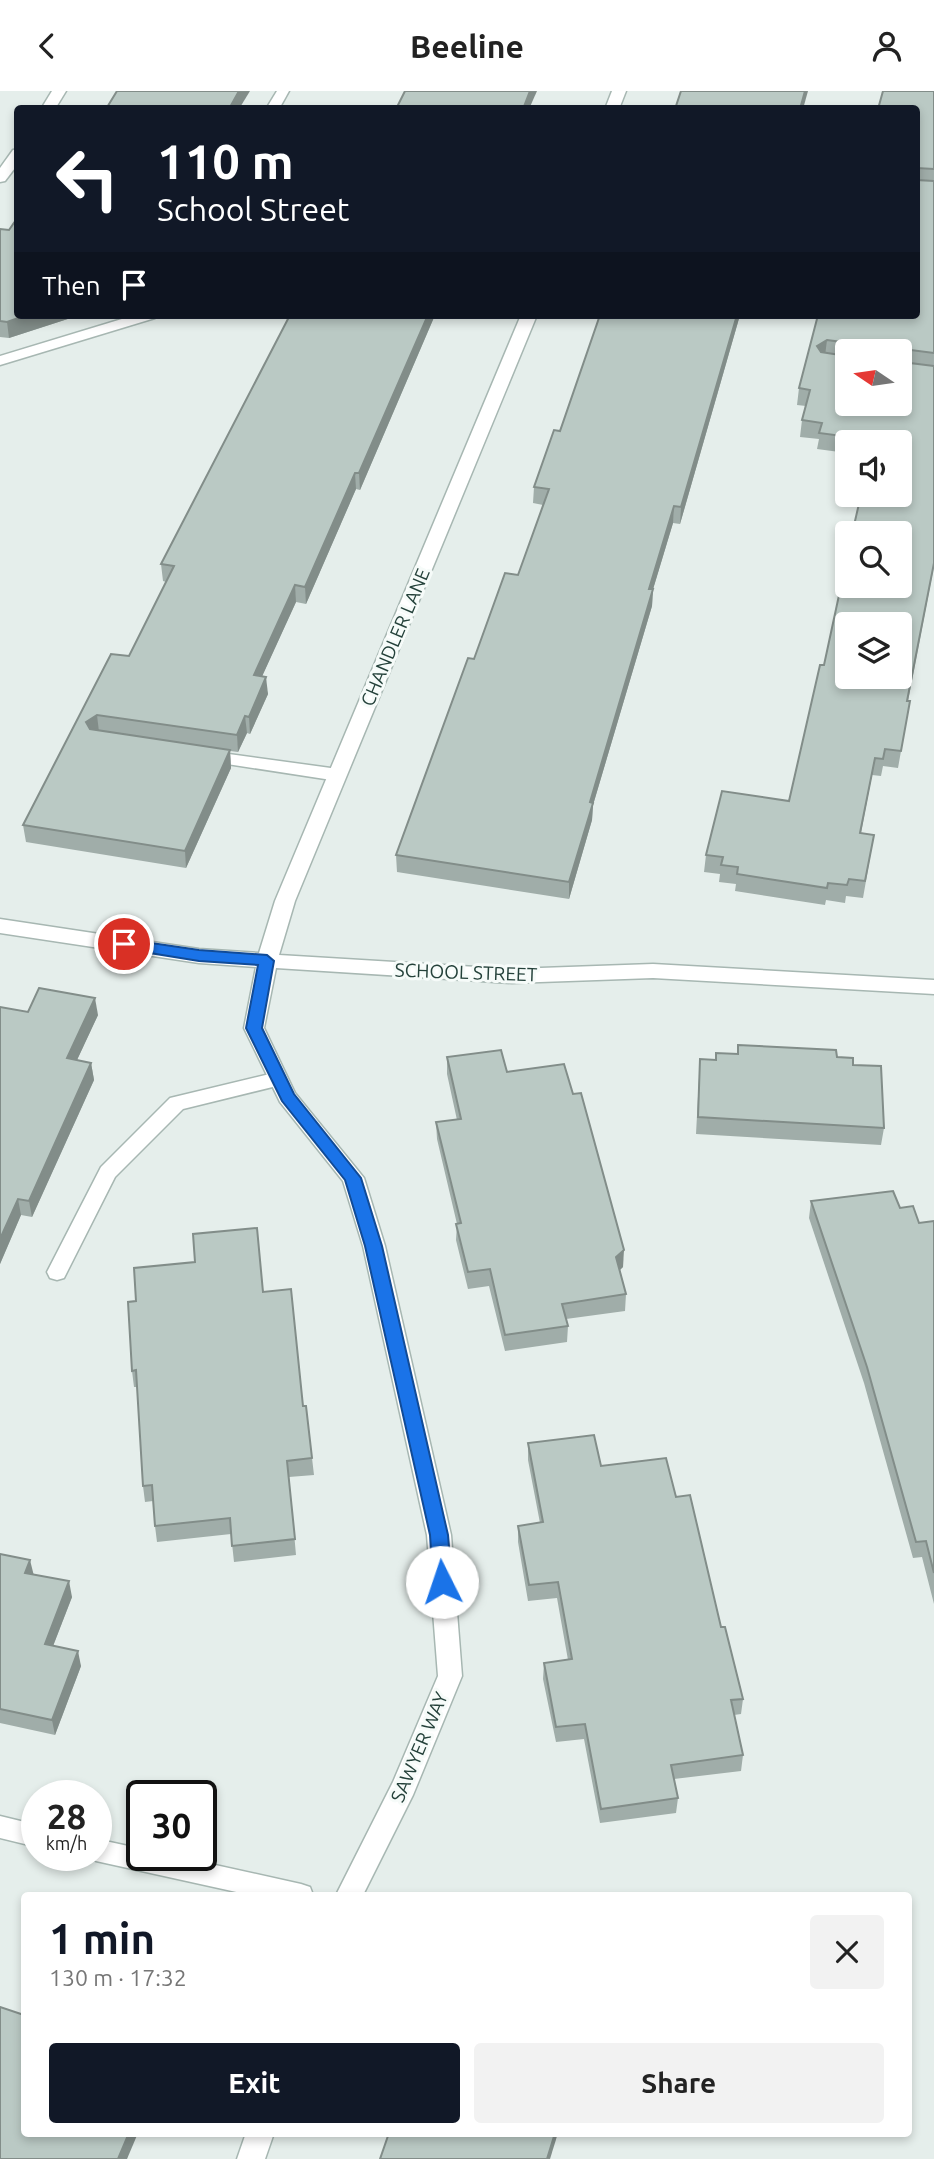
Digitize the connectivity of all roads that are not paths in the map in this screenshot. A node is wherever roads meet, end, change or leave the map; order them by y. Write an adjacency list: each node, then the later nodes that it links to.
1 (14, 158): 2 (street)
2 (0, 179)
3 (137, 319): 5 (lane)
4 (527, 319): 7 (street, CHANDLER LANE)
5 (0, 361)
6 (192, 753): 7 (lane)
7 (338, 775): 9 (street, CHANDLER LANE)
8 (0, 926): 9 (street, SCHOOL STREET)
9 (267, 961): 10 (street, SCHOOL STREET); 11 (street, SAWYER WAY)
10 (934, 987)
11 (278, 1079): 12 (lane); 17 (street, SAWYER WAY)
12 (57, 1272)
13 (0, 1827): 14 (lane)
14 (21, 1832)
15 (112, 1854): 16 (lane)
16 (287, 1892)
17 (351, 1892)
18 (259, 2137): 19 (street)
19 (251, 2159)

